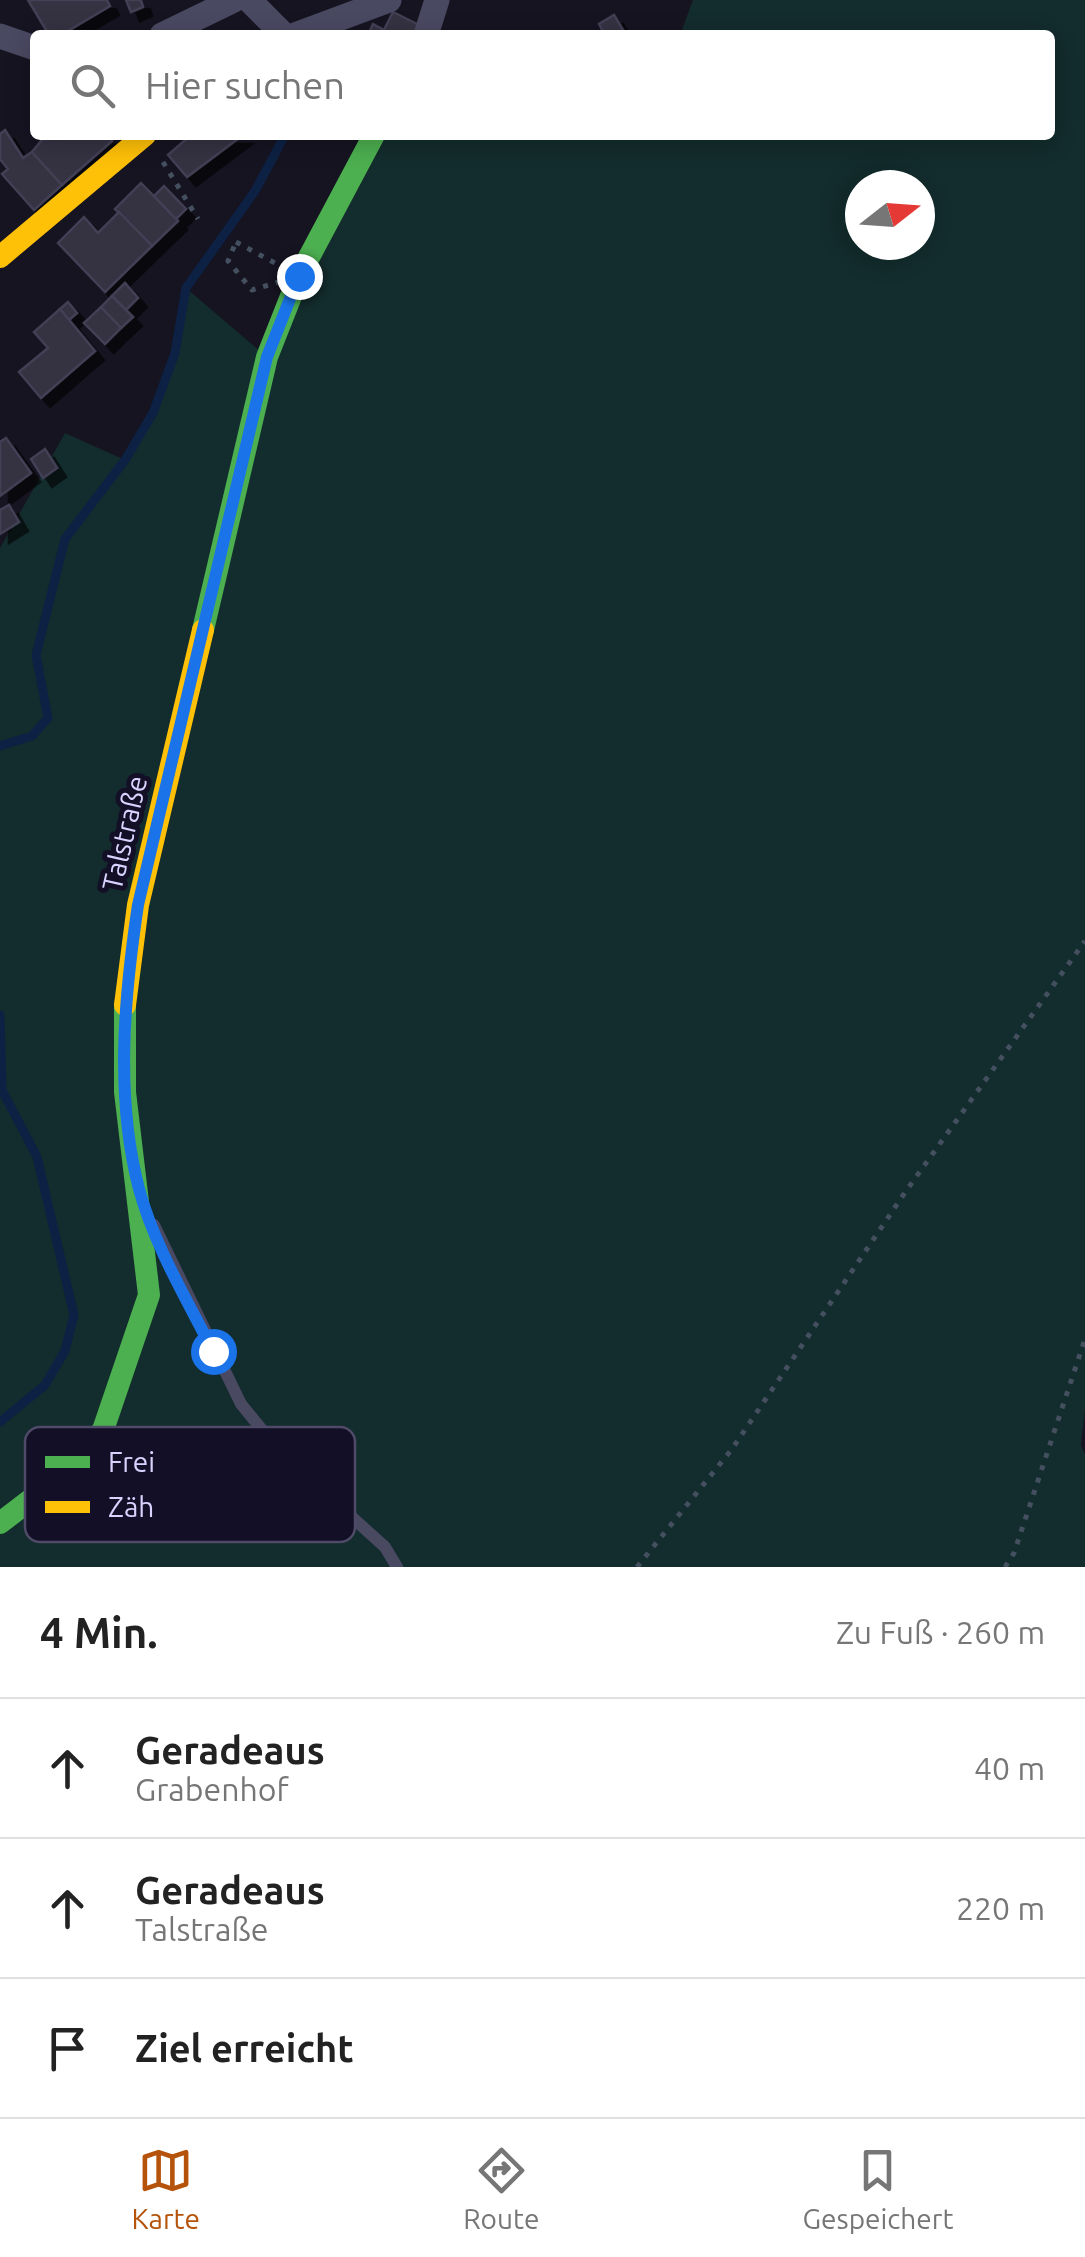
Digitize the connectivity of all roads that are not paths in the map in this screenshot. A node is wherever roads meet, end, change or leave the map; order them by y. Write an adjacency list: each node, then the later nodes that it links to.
1 (389, 0): 6 (street)
2 (437, 0): 7 (street)
3 (246, 3): 4 (street); 5 (street)
4 (175, 30)
5 (280, 30)
6 (294, 30)
7 (428, 30)
8 (0, 36): 9 (street)
9 (30, 46)
10 (139, 140): 12 (street)
11 (371, 140): 13 (street, Talstraße)
12 (0, 258)
13 (139, 1190): 14 (street, Talstraße); 15 (lane)
14 (104, 1427)
15 (260, 1427)
16 (25, 1504): 18 (street, Talstraße)
17 (355, 1520): 19 (lane)
18 (0, 1523)
19 (397, 1567)

